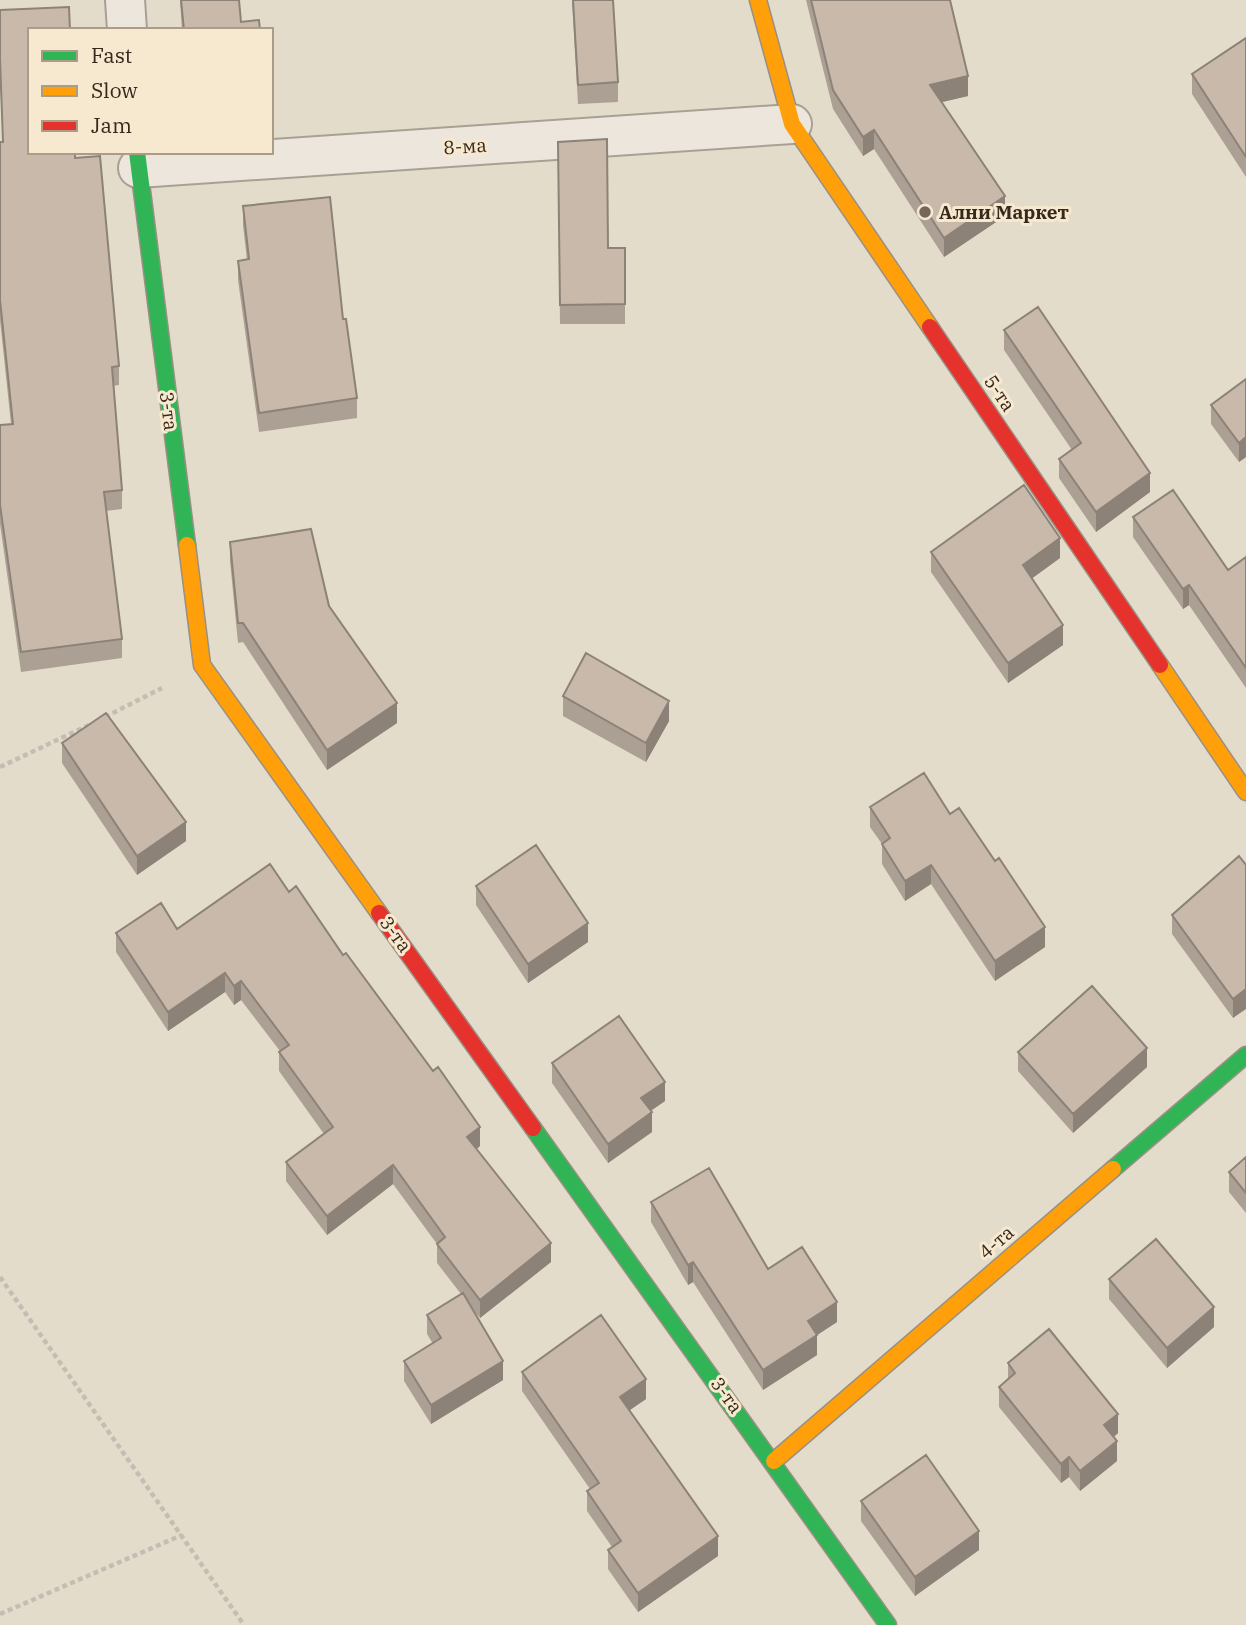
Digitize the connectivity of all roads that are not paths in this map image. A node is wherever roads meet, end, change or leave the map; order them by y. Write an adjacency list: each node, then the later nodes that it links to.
1 (125, 0): 3 (street)
2 (758, 0): 4 (street, 5-та)
3 (127, 28)
4 (792, 124): 5 (street, 8-ма); 8 (street, 5-та)
5 (273, 153)
6 (246, 154): 7 (street, 8-ма)
7 (137, 160): 10 (street, 3-та)
8 (1246, 792)
9 (1246, 1055): 10 (street, 4-та)
10 (774, 1461): 11 (street, 3-та)
11 (888, 1625)

